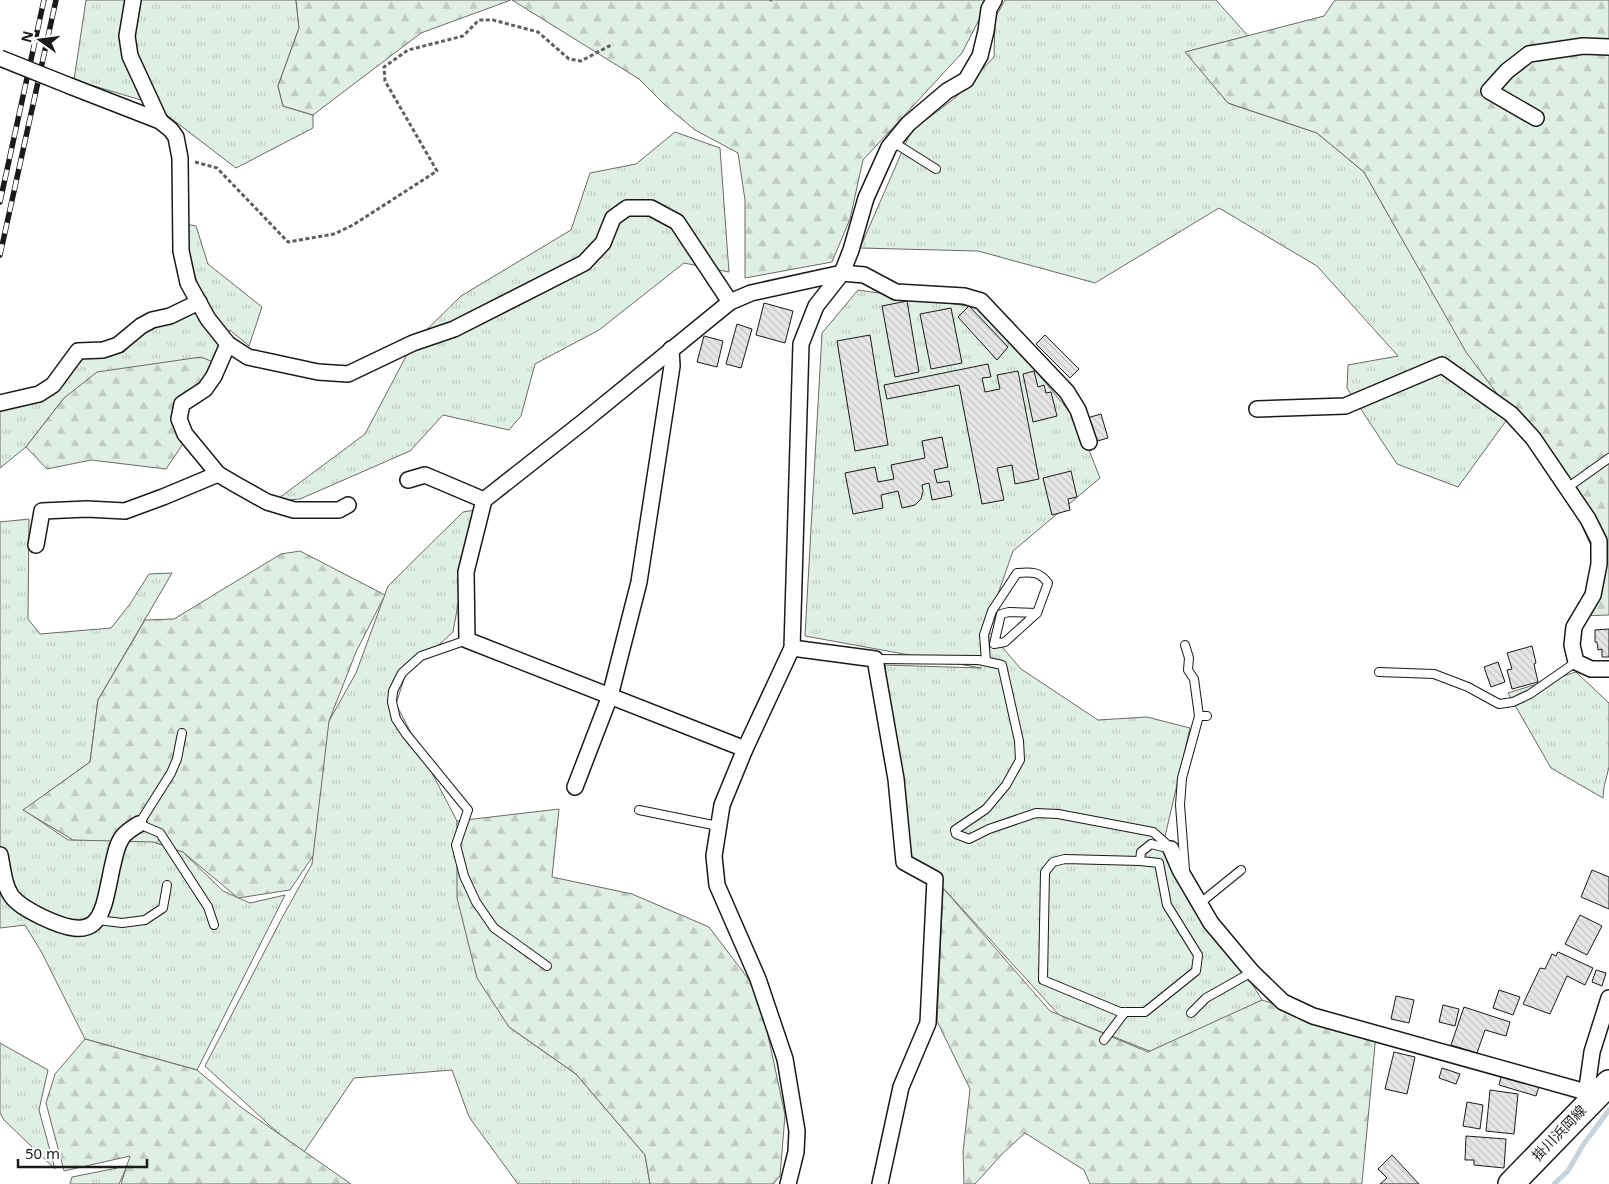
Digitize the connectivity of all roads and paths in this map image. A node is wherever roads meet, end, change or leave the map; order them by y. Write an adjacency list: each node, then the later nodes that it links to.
1 (133, 0): 7 (street)
2 (994, 0): 8 (street)
3 (613, 44): 9 (path)
4 (1609, 47): 6 (street)
5 (0, 58): 7 (street, bridge)
6 (1536, 118)
7 (160, 121): 9 (street)
8 (893, 142): 10 (lane); 11 (street)
9 (180, 158): 12 (street)
10 (936, 169)
11 (842, 273): 13 (street); 18 (street); 31 (street)
12 (198, 302): 14 (street); 16 (street)
13 (730, 302): 14 (street); 15 (street)
14 (228, 344): 20 (street)
15 (671, 349): 23 (street); 37 (street)
16 (1, 404)
17 (1258, 409): 22 (street)
18 (1089, 442)
19 (1609, 458): 22 (lane)
20 (218, 474): 24 (street); 25 (street)
21 (408, 480): 23 (street)
22 (1567, 488): 34 (street)
23 (484, 500): 29 (street)
24 (348, 505)
25 (36, 545)
26 (992, 611): 27 (lane); 28 (lane); 33 (lane)
27 (1037, 613): 28 (lane); 28 (lane)
28 (1001, 614)
29 (468, 640): 37 (street); 55 (lane)
30 (1185, 645): 38 (lane)
31 (792, 648): 32 (street); 41 (street)
32 (875, 659): 33 (lane); 63 (street)
33 (986, 661): 46 (lane)
34 (1576, 662): 35 (street); 36 (lane)
35 (1609, 669)
36 (1379, 672)
37 (610, 696): 41 (street); 42 (street)
38 (1199, 716): 39 (lane); 50 (lane)
39 (1207, 716)
40 (182, 733): 44 (lane)
41 (745, 749): 45 (street)
42 (575, 787)
43 (639, 810): 45 (lane)
44 (139, 824): 53 (street); 54 (lane)
45 (718, 826): 62 (street)
46 (1171, 849): 48 (lane); 50 (street)
47 (0, 855): 53 (street)
48 (1140, 861): 58 (lane); 58 (lane)
49 (1241, 870): 52 (lane)
50 (1185, 880): 52 (street)
51 (168, 885): 53 (lane)
52 (1200, 904): 56 (street)
53 (98, 920)
54 (214, 925)
55 (547, 966)
56 (1252, 972): 59 (lane); 61 (street)
57 (1609, 998): 61 (street)
58 (1125, 1012): 60 (lane)
59 (1191, 1013)
60 (1104, 1040)
61 (1593, 1094): 64 (main road, 掛川浜岡線)
62 (788, 1184)
63 (880, 1184)
64 (1511, 1184)

